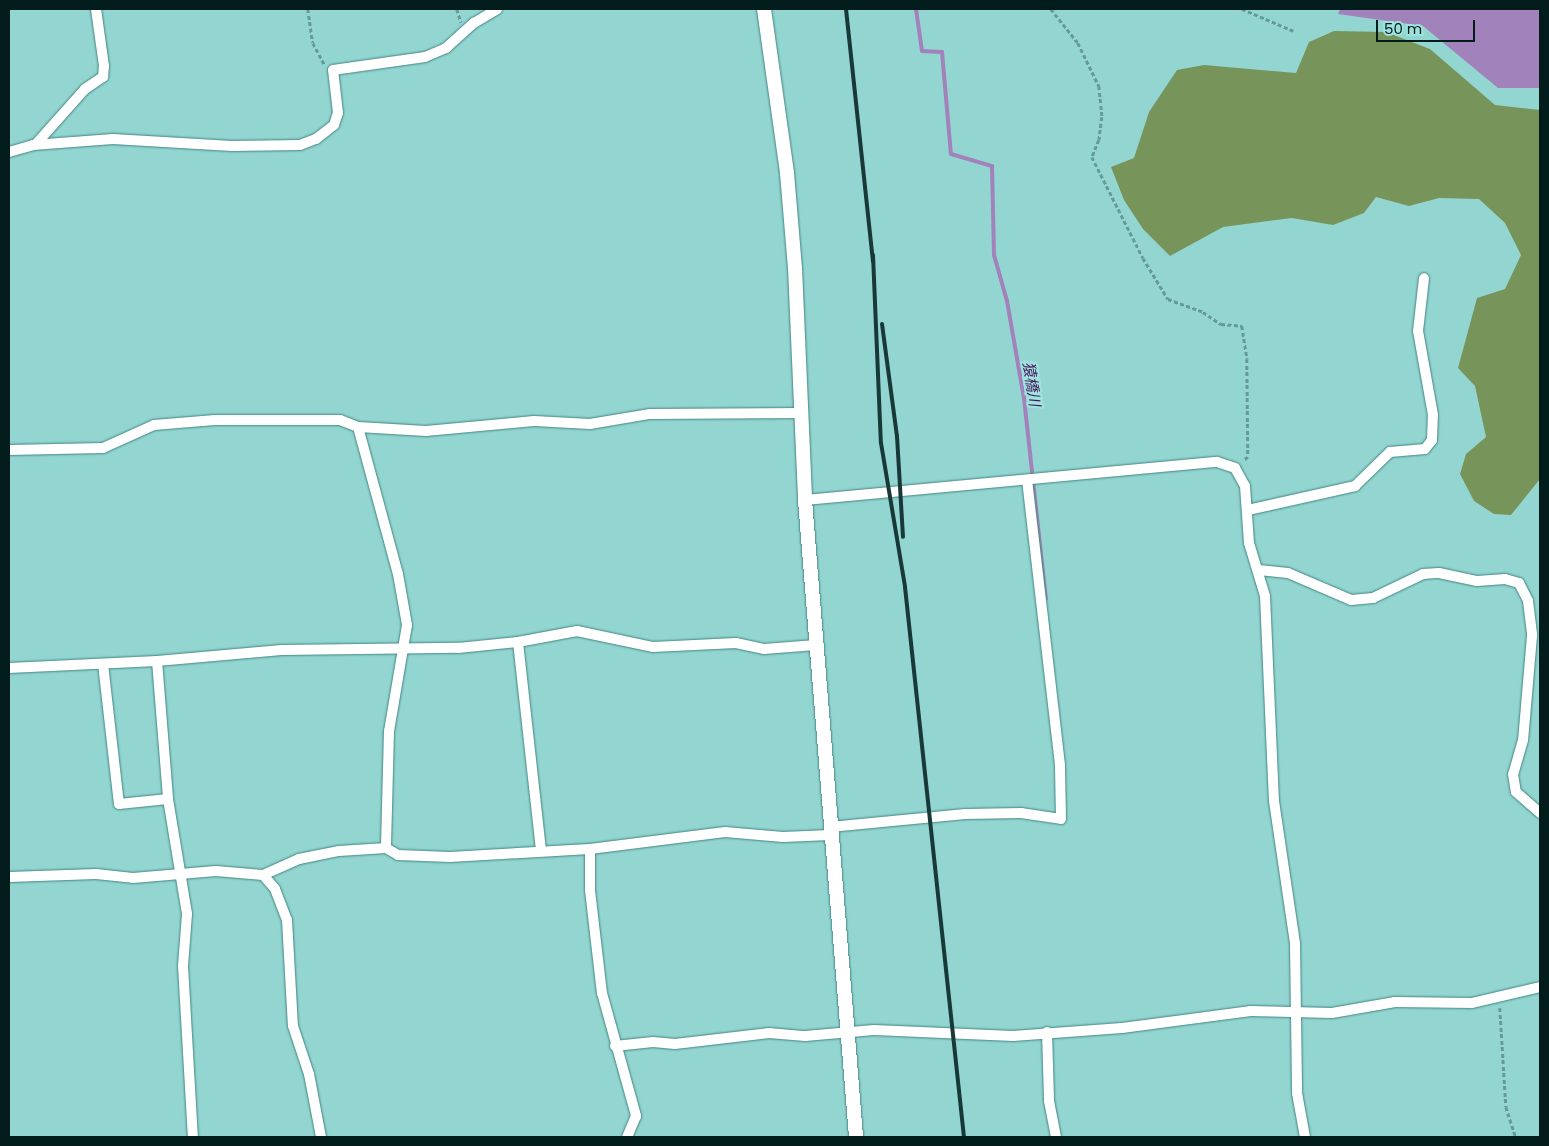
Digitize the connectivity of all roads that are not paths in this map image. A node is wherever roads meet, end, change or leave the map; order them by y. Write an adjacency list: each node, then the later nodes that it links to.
1 (96, 9): 4 (street)
2 (497, 9): 4 (street)
3 (764, 9): 7 (street)
4 (36, 144): 5 (street)
5 (9, 152)
6 (1424, 278): 12 (street)
7 (801, 413): 8 (street); 11 (street)
8 (358, 427): 9 (street); 16 (street)
9 (9, 450)
10 (1031, 481): 11 (street); 12 (street); 22 (street)
11 (805, 500): 15 (street)
12 (1248, 510): 13 (street)
13 (1259, 570): 21 (street); 30 (street)
14 (518, 642): 15 (street); 16 (street); 25 (street)
15 (816, 646): 22 (street)
16 (405, 649): 17 (street); 23 (street)
17 (158, 661): 18 (street); 20 (street)
18 (103, 664): 19 (street); 20 (street)
19 (9, 668)
20 (168, 799): 26 (street)
21 (1540, 812)
22 (830, 831): 24 (street); 32 (street)
23 (386, 848): 25 (street); 27 (street)
24 (590, 849): 25 (street); 33 (street)
25 (541, 850)
26 (178, 875): 27 (street); 28 (street); 34 (street)
27 (263, 875): 35 (street)
28 (9, 877)
29 (1540, 987): 30 (street)
30 (1294, 1014): 31 (street); 39 (street)
31 (1047, 1032): 32 (street); 38 (street)
32 (847, 1033): 33 (street); 37 (street)
33 (616, 1046): 36 (street)
34 (193, 1137)
35 (321, 1137)
36 (627, 1137)
37 (856, 1137)
38 (1056, 1137)
39 (1305, 1137)

